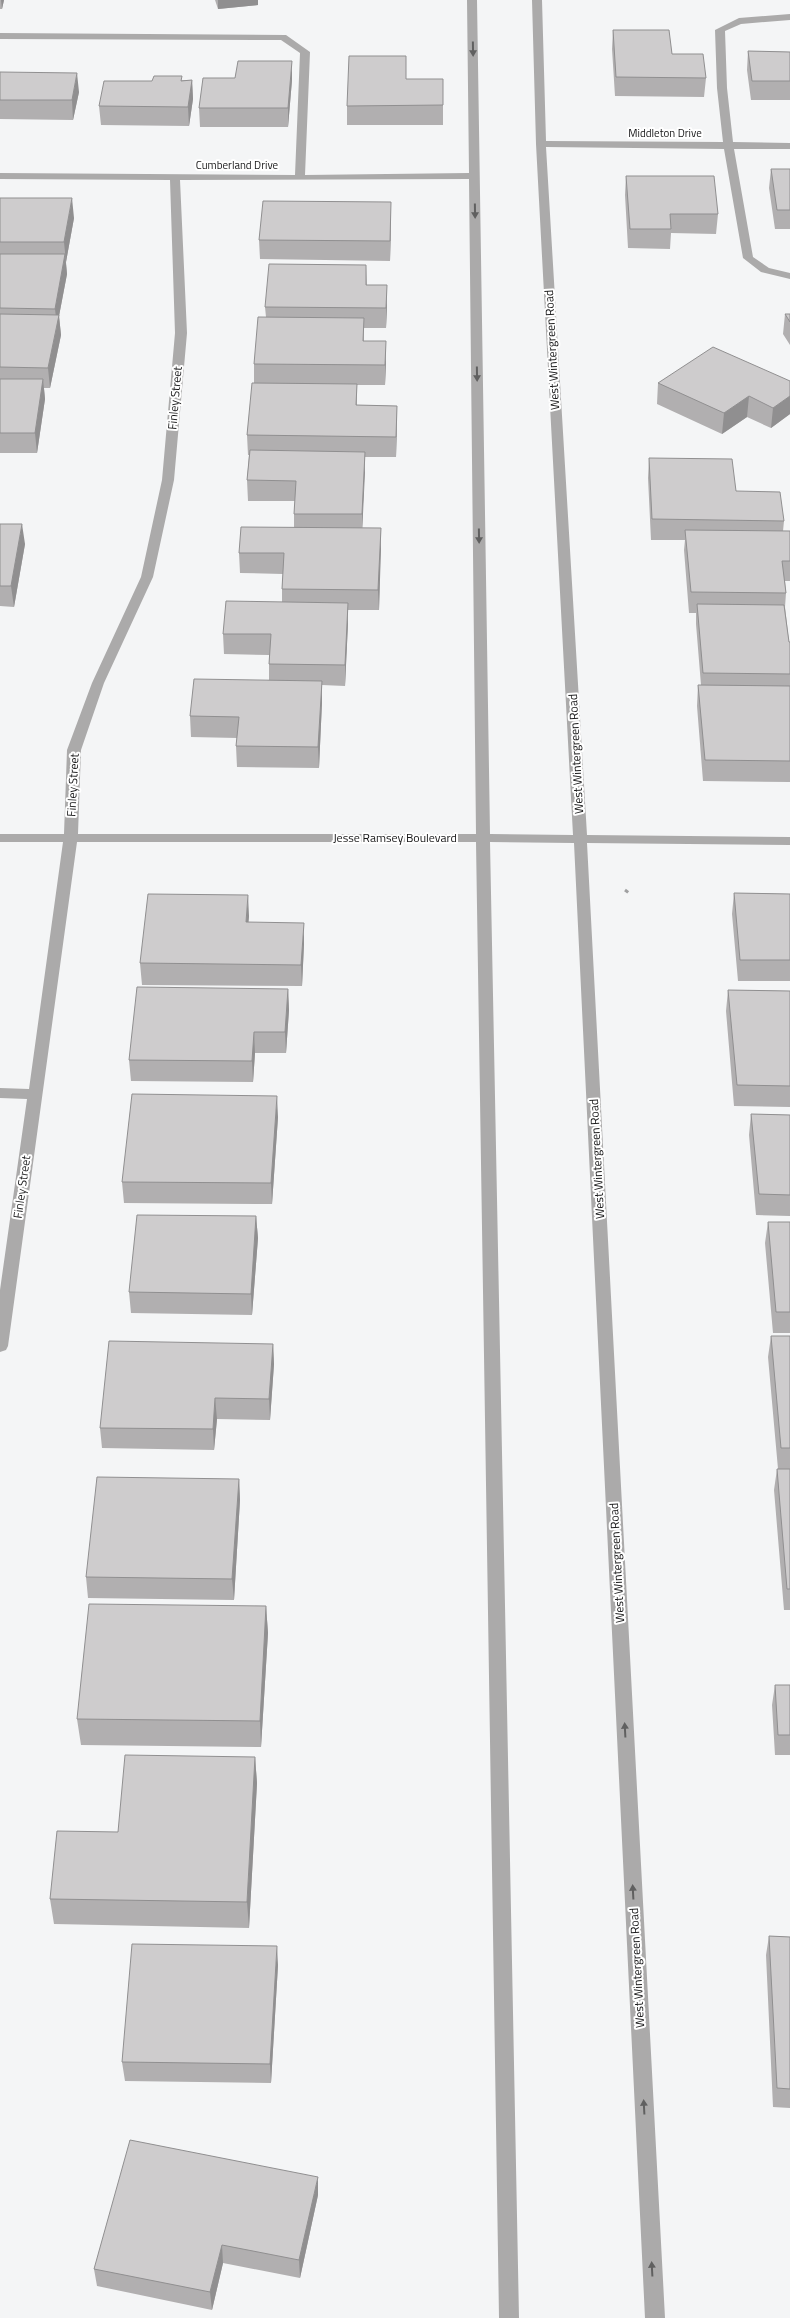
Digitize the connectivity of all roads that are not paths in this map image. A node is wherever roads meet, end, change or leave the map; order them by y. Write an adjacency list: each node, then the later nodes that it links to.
1 (472, 0): 9 (street, one-way to 9)
2 (537, 0): 5 (street, West Wintergreen Road)
3 (790, 17): 6 (street)
4 (0, 36): 11 (street)
5 (541, 144): 6 (street, Middleton Drive); 16 (street, West Wintergreen Road)
6 (728, 146): 7 (street, Middleton Drive); 12 (street)
7 (790, 146)
8 (0, 176): 10 (street, Cumberland Drive)
9 (474, 176): 11 (street, Cumberland Drive); 15 (street, one-way to 15)
10 (176, 178): 11 (street, Cumberland Drive); 13 (street, Finley Street)
11 (300, 178)
12 (790, 276)
13 (71, 837): 14 (street, Jesse Ramsey Boulevard); 15 (street, Jesse Ramsey Boulevard); 19 (street, Finley Street)
14 (0, 838)
15 (483, 838): 16 (street, Jesse Ramsey Boulevard); 21 (street)
16 (581, 839): 17 (street, Jesse Ramsey Boulevard); 22 (street, West Wintergreen Road, one-way to 16)
17 (790, 841)
18 (0, 1094): 19 (street)
19 (35, 1094): 20 (street, Finley Street)
20 (0, 1346)
21 (509, 2318)
22 (655, 2318)

